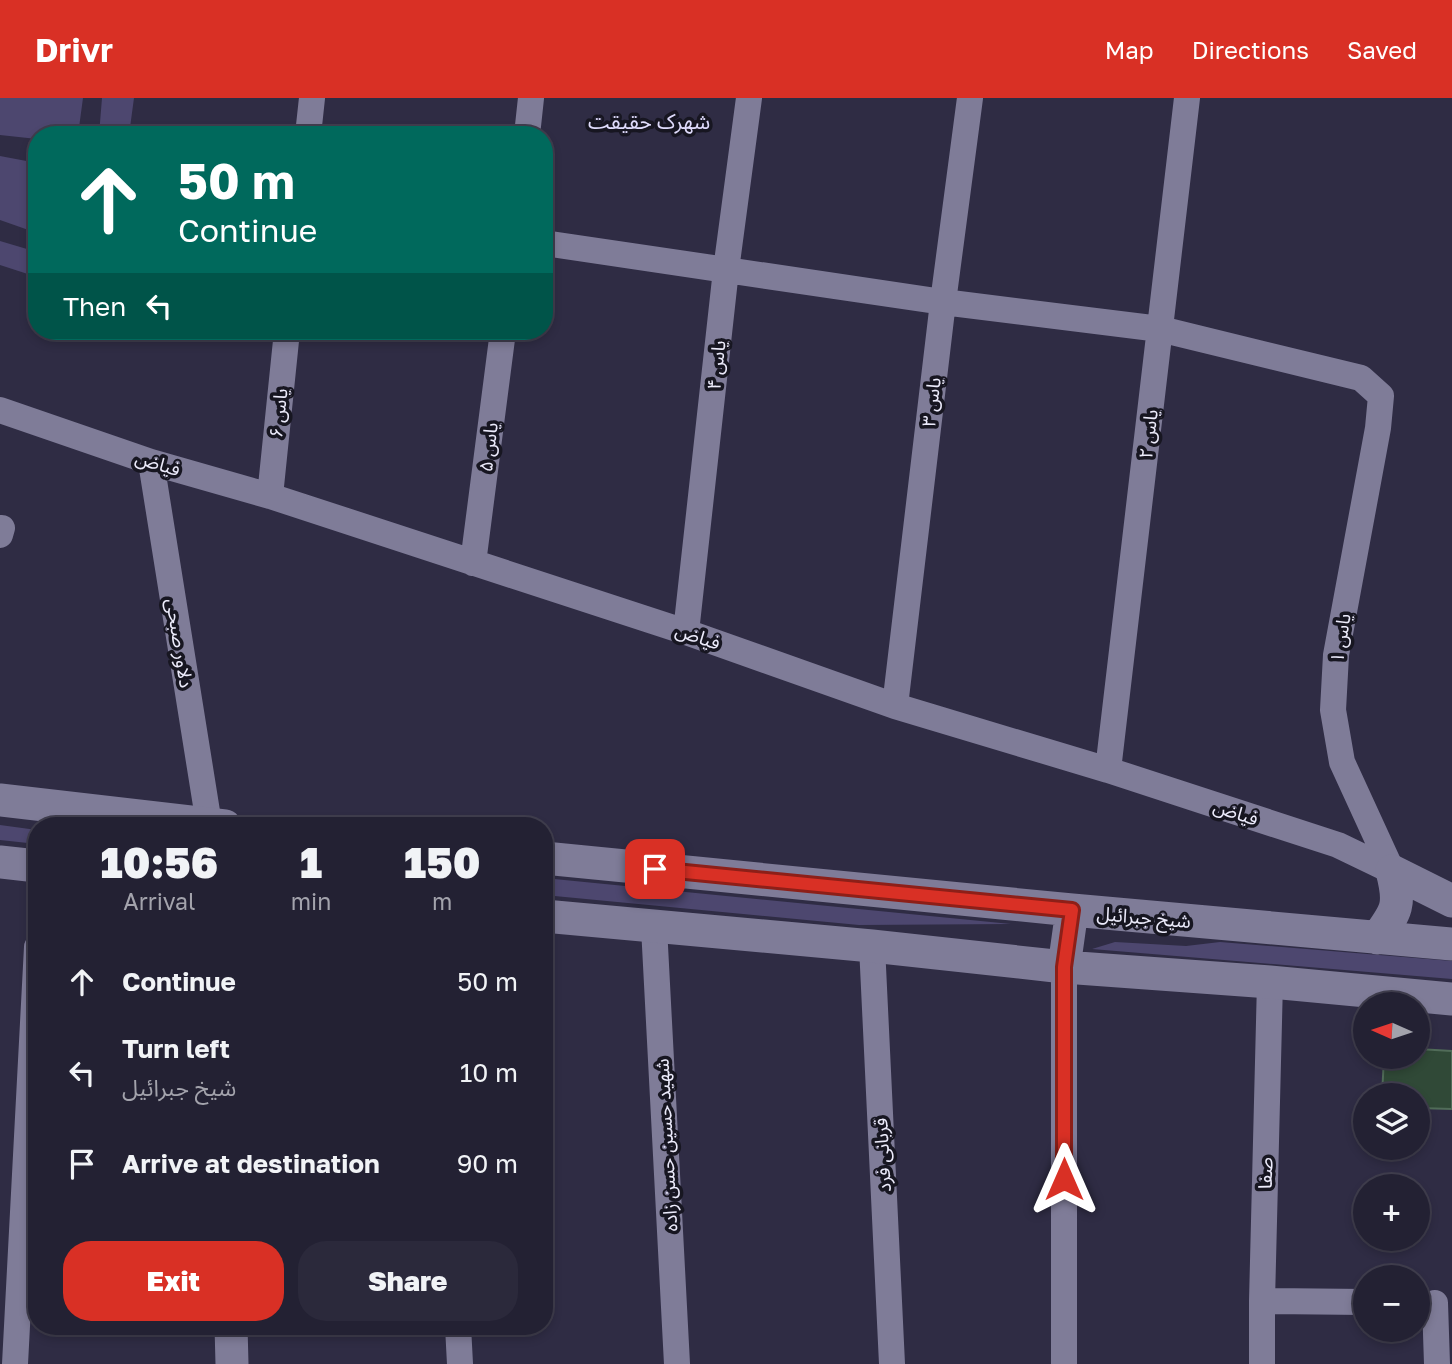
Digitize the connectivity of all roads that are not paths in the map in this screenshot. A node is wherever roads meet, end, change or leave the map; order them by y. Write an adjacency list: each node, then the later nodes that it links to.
1 (312, 98): 6 (street)
2 (531, 98): 7 (street)
3 (749, 98): 9 (street, یاس ۴)
4 (970, 98): 10 (street, یاس ۳)
5 (1187, 98): 11 (street, یاس ۲)
6 (309, 126)
7 (528, 126)
8 (553, 244): 9 (street)
9 (726, 270): 10 (street); 18 (street, یاس ۴)
10 (943, 302): 11 (street); 19 (street, یاس ۳)
11 (1160, 329): 20 (street, یاس ۲); 27 (street, یاس ۱)
12 (286, 340): 16 (street, یاس ۶)
13 (502, 340): 17 (street, یاس ۵)
14 (0, 410): 15 (street, فیاض)
15 (151, 462): 16 (street, فیاض); 23 (street, دلاور صبحی)
16 (270, 496): 17 (street, فیاض)
17 (472, 564): 18 (street, فیاض)
18 (686, 632): 19 (street, فیاض)
19 (895, 706): 20 (street, فیاض)
20 (1108, 770): 27 (street, فیاض)
21 (0, 800): 22 (street)
22 (146, 817)
23 (213, 817)
24 (553, 859): 29 (street, شیخ جبرائیل)
25 (0, 862): 26 (street)
26 (28, 865)
27 (1392, 871): 28 (street); 32 (street)
28 (1452, 901)
29 (1072, 910): 32 (street, شیخ جبرائیل); 35 (street)
30 (553, 917): 31 (street)
31 (654, 927): 34 (street); 47 (street, شهید حسین حسن زاده)
32 (1377, 938): 33 (street, شیخ جبرائیل)
33 (1452, 944)
34 (872, 946): 35 (street); 48 (street, قربانی فرد)
35 (1064, 967): 36 (street); 49 (street)
36 (1270, 982): 37 (street); 39 (street, صفا)
37 (1452, 999)
38 (28, 1118): 44 (street)
39 (1262, 1301): 40 (street); 50 (street, صفا)
40 (1353, 1302)
41 (1435, 1303): 51 (street)
42 (231, 1335): 45 (street)
43 (458, 1335): 46 (street)
44 (15, 1364)
45 (232, 1364)
46 (460, 1364)
47 (677, 1364)
48 (891, 1364)
49 (1064, 1364)
50 (1262, 1364)
51 (1437, 1364)

